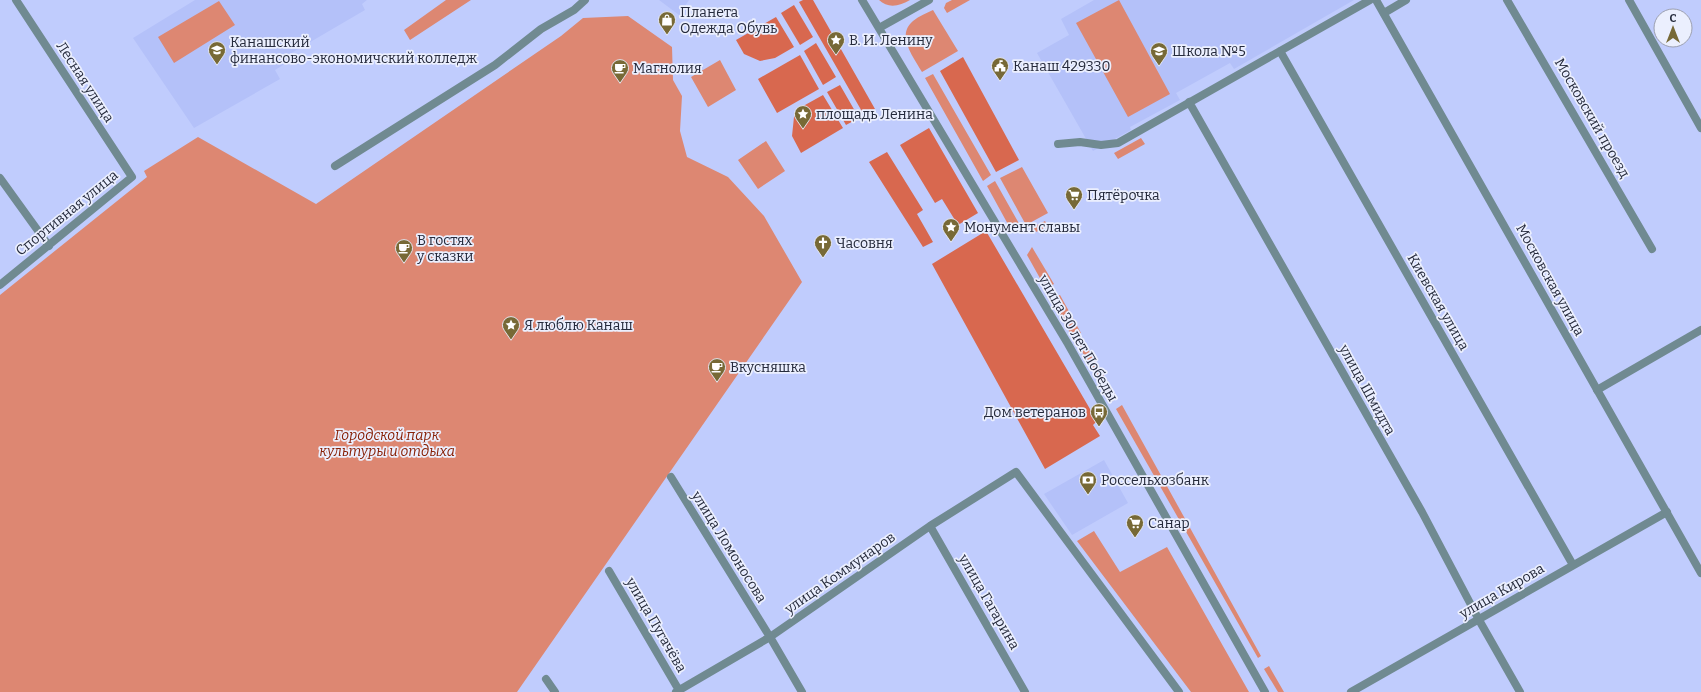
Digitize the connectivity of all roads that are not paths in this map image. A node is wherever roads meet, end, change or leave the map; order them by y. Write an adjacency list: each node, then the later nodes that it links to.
1 (16, 0): 17 (street, Лесная улица)
2 (585, 0): 16 (street)
3 (862, 0): 11 (street, улица 30 лет Победы)
4 (929, 0): 11 (street)
5 (1370, 0): 12 (street)
6 (1376, 0): 10 (street, Московская улица)
7 (1406, 0): 10 (street)
8 (1507, 0): 20 (street, Московский проезд)
9 (1629, 0): 14 (street)
10 (1384, 13): 23 (street, Московская улица)
11 (879, 28): 38 (street, улица 30 лет Победы)
12 (1280, 51): 13 (street); 27 (street, Киевская улица)
13 (1190, 102): 15 (street); 30 (street, улица Шмидта)
14 (1701, 128)
15 (1058, 144)
16 (335, 166)
17 (132, 177): 19 (street, Спортивная улица)
18 (0, 178): 19 (street)
19 (49, 246): 21 (street, Спортивная улица)
20 (1652, 249)
21 (0, 285)
22 (1701, 330): 23 (street)
23 (1597, 390): 25 (street, Московская улица)
24 (671, 477): 31 (street, улица Ломоносова)
25 (1667, 512): 27 (street, улица Кирова); 29 (street, Московская улица)
26 (930, 526): 31 (street, улица Коммунаров); 36 (street, улица Гагарина); 37 (street, улица Коммунаров)
27 (1573, 565): 30 (street, улица Кирова)
28 (609, 571): 33 (street, улица Пугачёва)
29 (1701, 573)
30 (1479, 620): 39 (street, улица Кирова); 40 (street, улица Шмидта)
31 (770, 637): 33 (street, улица Коммунаров); 35 (street, улица Ломоносова)
32 (546, 679): 34 (street)
33 (679, 691)
34 (555, 692)
35 (802, 692)
36 (1025, 692)
37 (1179, 692)
38 (1265, 692)
39 (1351, 692)
40 (1520, 692)

